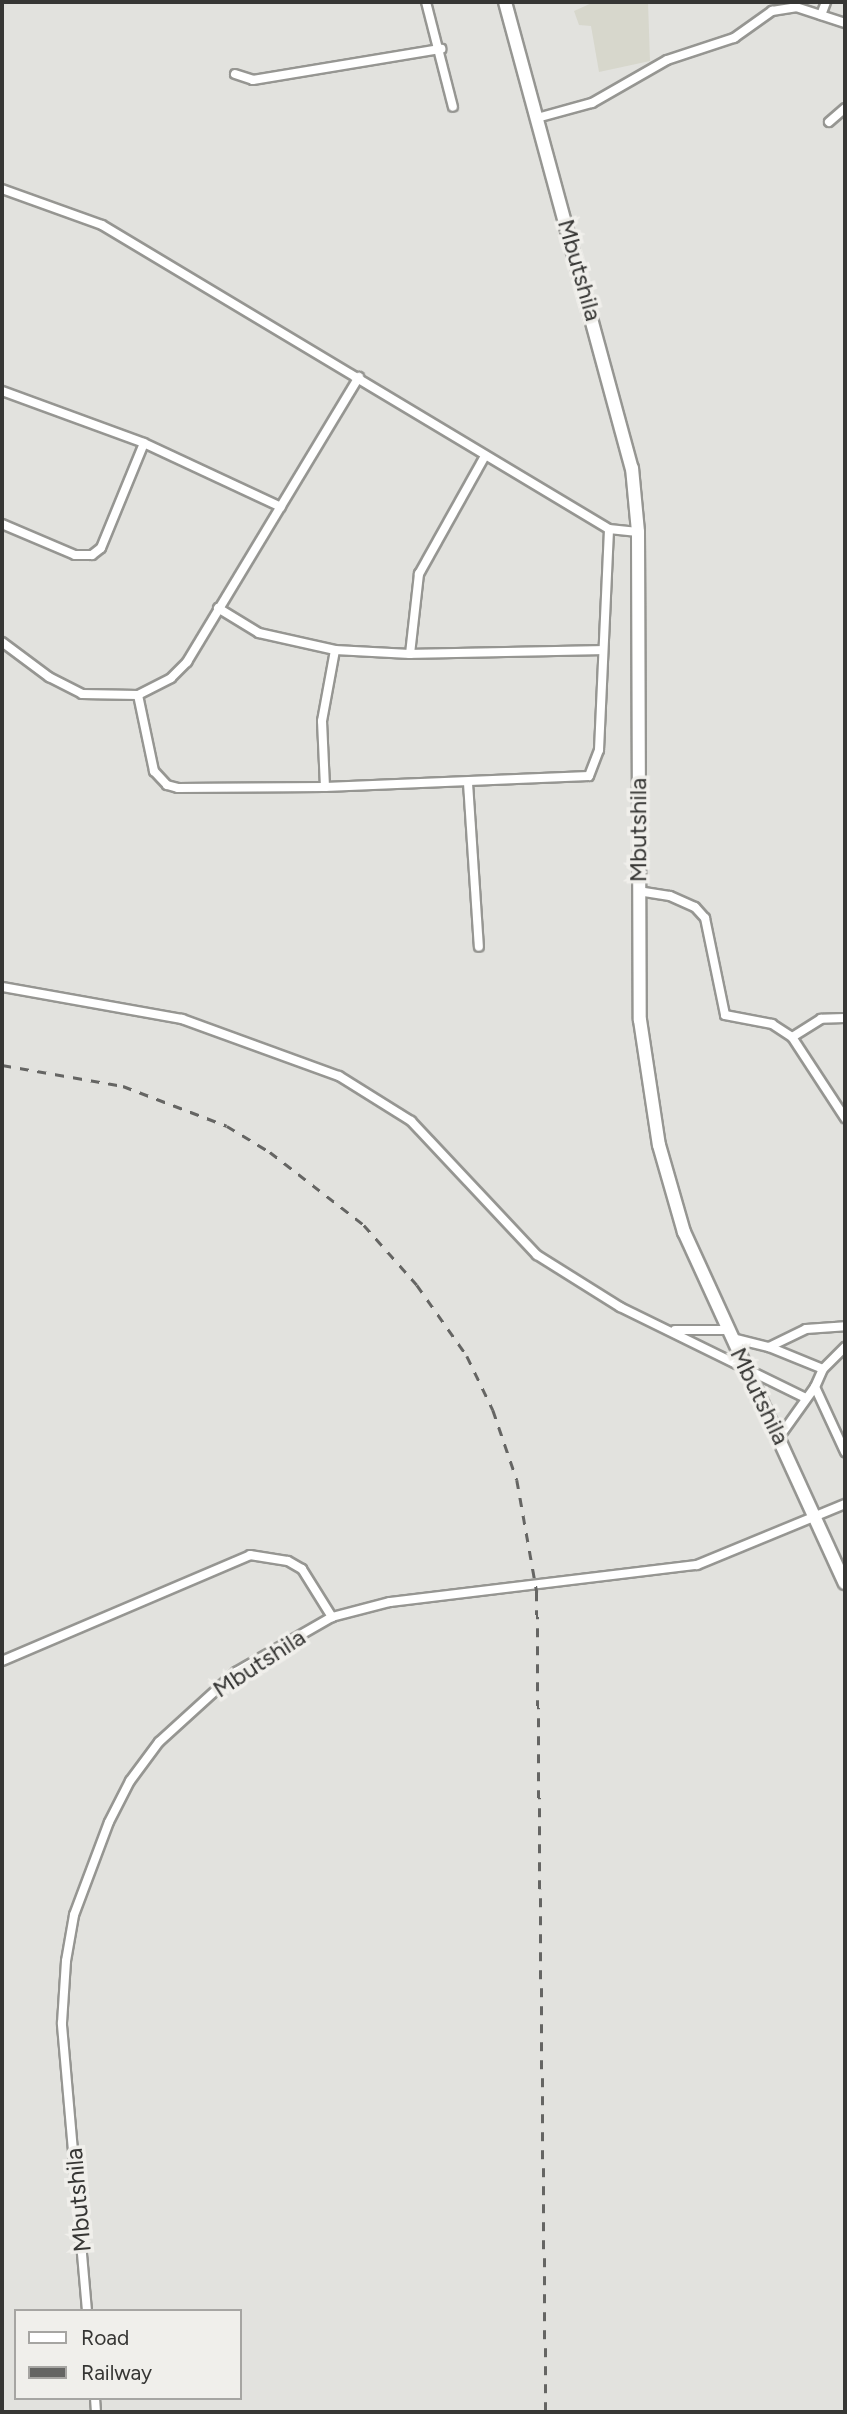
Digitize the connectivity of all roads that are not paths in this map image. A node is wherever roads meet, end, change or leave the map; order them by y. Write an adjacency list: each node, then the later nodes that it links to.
1 (426, 2): 6 (street)
2 (505, 2): 10 (street, Mbutshila)
3 (826, 2): 4 (street)
4 (821, 15): 5 (street); 10 (street)
5 (845, 23)
6 (441, 49): 7 (street); 8 (street)
7 (235, 74)
8 (453, 107)
9 (845, 108): 11 (street)
10 (537, 118): 20 (street, Mbutshila)
11 (829, 122)
12 (2, 189): 13 (street)
13 (359, 377): 16 (street); 17 (street)
14 (2, 391): 15 (street)
15 (144, 443): 17 (street); 18 (street)
16 (485, 456): 19 (street); 25 (street)
17 (281, 507): 21 (street)
18 (2, 524)
19 (609, 529): 20 (street); 24 (street)
20 (638, 532): 29 (street, Mbutshila)
21 (218, 608): 23 (street); 26 (street)
22 (2, 642): 26 (street)
23 (335, 650): 25 (street); 28 (street)
24 (602, 650): 25 (street); 27 (street)
25 (410, 654)
26 (138, 695): 28 (street)
27 (468, 783): 28 (street); 30 (street)
28 (326, 787)
29 (638, 891): 33 (street); 37 (street, Mbutshila)
30 (479, 947)
31 (2, 987): 36 (street)
32 (845, 1018): 33 (street)
33 (792, 1037): 34 (street)
34 (845, 1118)
35 (845, 1326): 38 (street)
36 (676, 1331): 37 (street); 41 (street)
37 (730, 1334): 38 (street); 41 (street, Mbutshila)
38 (769, 1347): 40 (street)
39 (845, 1347): 40 (street)
40 (823, 1368): 42 (street)
41 (748, 1372): 43 (street); 44 (street, Mbutshila)
42 (815, 1387): 43 (street); 45 (street)
43 (806, 1398): 44 (street)
44 (780, 1436): 47 (street, Mbutshila)
45 (845, 1452)
46 (845, 1504): 47 (street)
47 (813, 1518): 48 (street); 49 (street, Mbutshila)
48 (845, 1583)
49 (332, 1617): 50 (street); 51 (street, Mbutshila)
50 (2, 1661)
51 (87, 2309)

